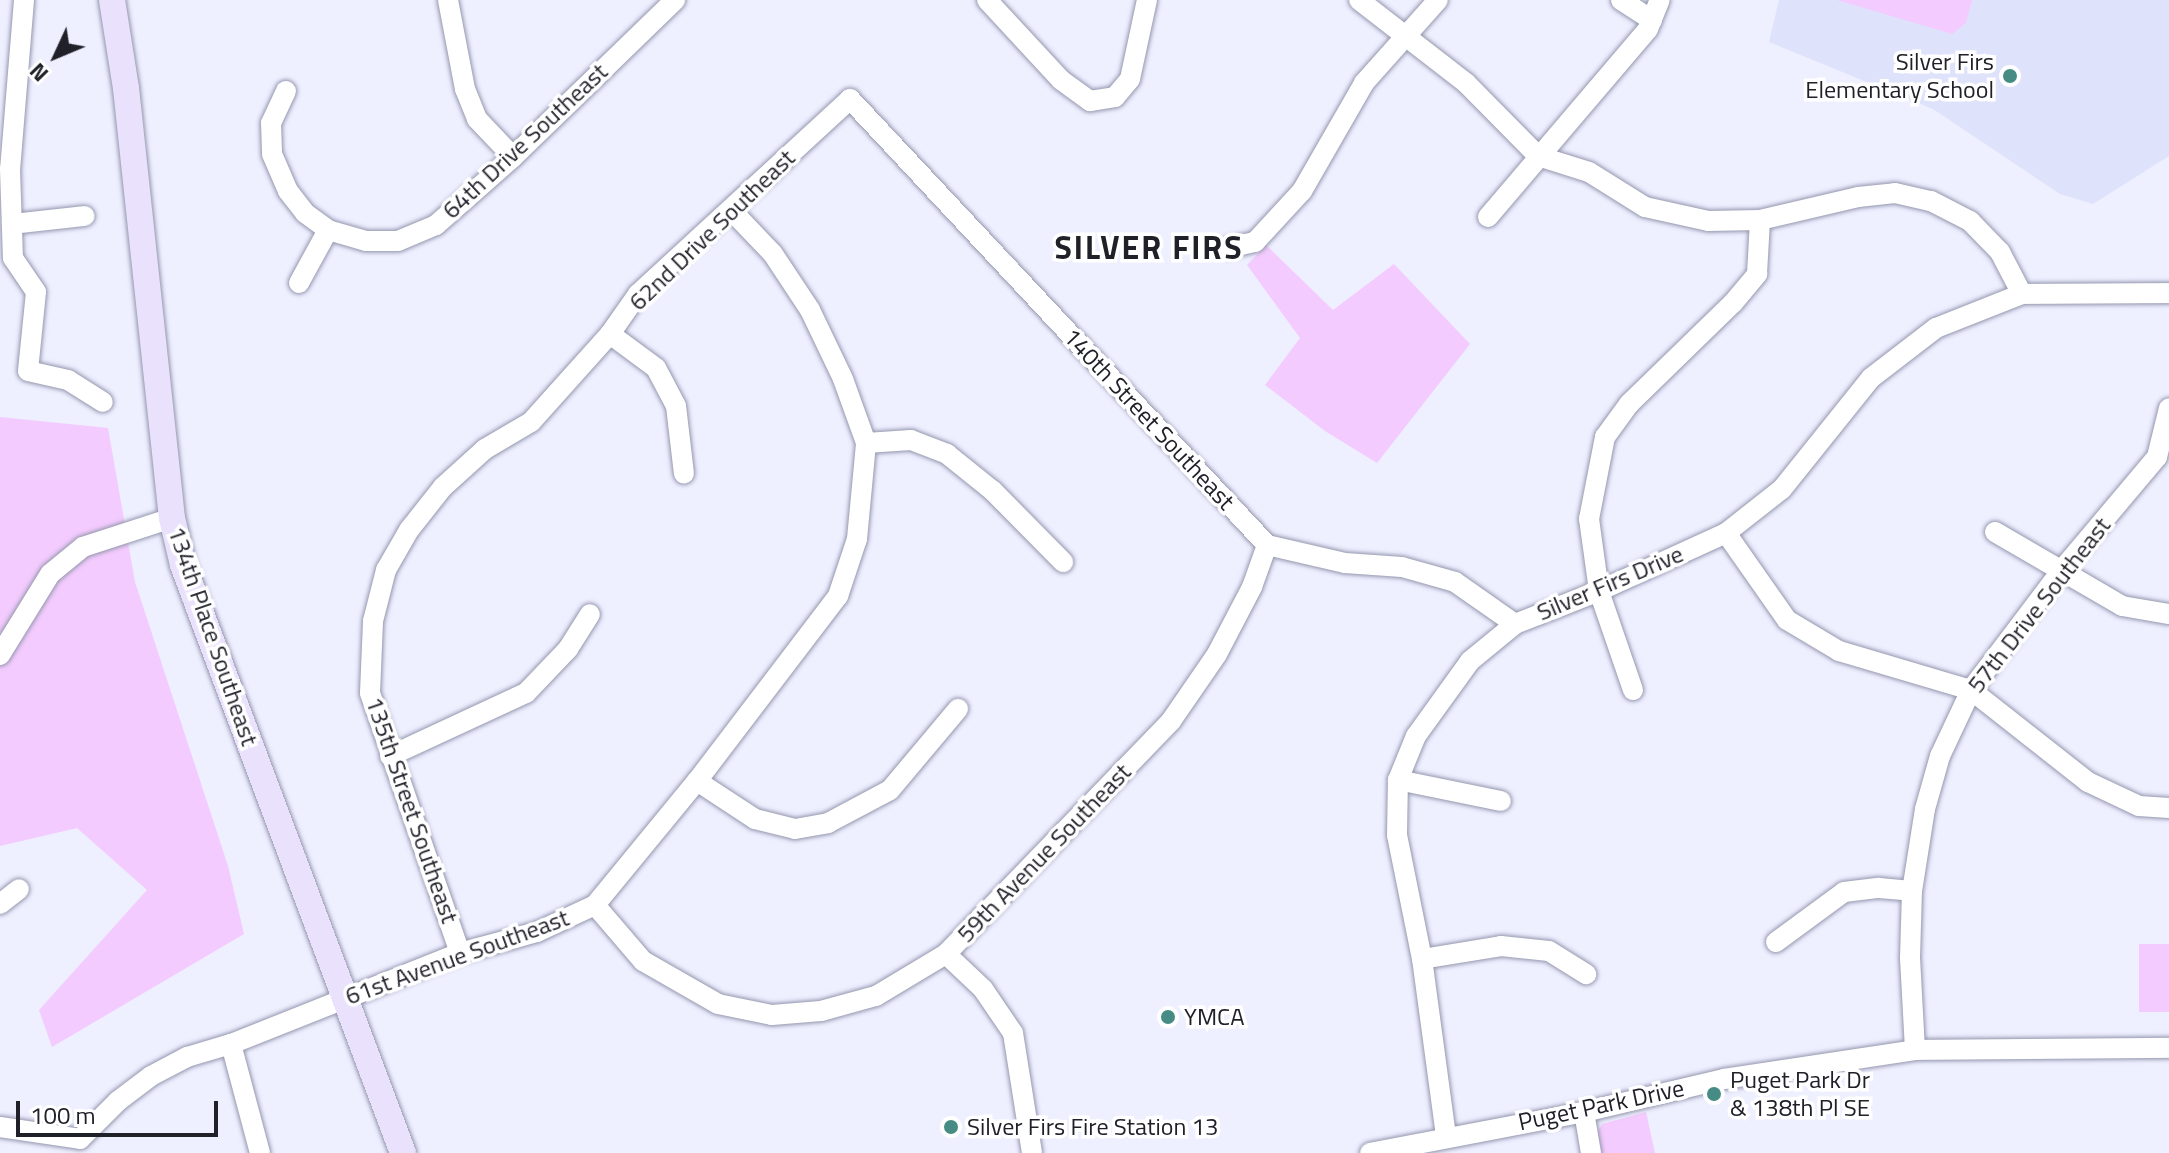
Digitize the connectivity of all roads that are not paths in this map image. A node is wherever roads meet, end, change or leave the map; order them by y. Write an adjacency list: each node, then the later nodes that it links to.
1 (24, 0): 21 (street)
2 (112, 0): 32 (main road, 134th Place Southeast)
3 (448, 0): 16 (street)
4 (675, 0): 16 (street, 64th Drive Southeast)
5 (987, 0): 6 (street)
6 (1147, 0)
7 (1359, 0): 12 (street)
8 (1438, 0): 12 (street)
9 (1621, 0): 11 (street)
10 (1660, 0): 11 (street)
11 (1652, 20): 15 (street)
12 (1408, 37): 15 (street); 23 (street)
13 (286, 91): 22 (street, 64th Drive Southeast)
14 (850, 99): 17 (street, 62nd Drive Southeast); 36 (street, 140th Street Southeast)
15 (1538, 156): 19 (street); 20 (street)
16 (513, 157): 22 (street, 64th Drive Southeast)
17 (732, 211): 27 (street, 62nd Drive Southeast); 30 (street)
18 (85, 216): 21 (street)
19 (1488, 217)
20 (1760, 220): 26 (street); 39 (street)
21 (12, 224): 28 (street)
22 (328, 230): 24 (street)
23 (1228, 248)
24 (299, 283)
25 (2169, 293): 26 (street, Silver Firs Drive)
26 (2022, 294): 35 (street, Silver Firs Drive)
27 (610, 334): 31 (street); 33 (street, 62nd Drive Southeast)
28 (103, 402)
29 (2169, 408): 38 (street, 57th Drive Southeast)
30 (866, 443): 37 (street); 49 (street, 61st Avenue Southeast)
31 (684, 474)
32 (172, 518): 43 (street); 61 (main road, 134th Place Southeast)
33 (409, 530): 47 (street, 135th Street Southeast)
34 (1995, 532): 38 (street)
35 (1726, 533): 39 (street, Silver Firs Drive); 45 (street)
36 (1267, 545): 42 (street); 58 (street, 59th Avenue Southeast)
37 (1063, 562)
38 (2061, 571): 41 (street); 45 (street, 57th Drive Southeast)
39 (1599, 591): 42 (street, Silver Firs Drive); 44 (street)
40 (590, 614): 47 (street)
41 (2169, 614)
42 (1515, 624): 48 (street, Silver Firs Drive)
43 (0, 655)
44 (1633, 690)
45 (1971, 690): 51 (street); 53 (street, 57th Drive Southeast)
46 (958, 709): 49 (street)
47 (390, 756): 57 (street, 135th Street Southeast)
48 (1398, 780): 50 (street); 59 (street, Silver Firs Drive)
49 (697, 781): 55 (street, 61st Avenue Southeast)
50 (1501, 801)
51 (2169, 808)
52 (19, 889): 54 (street)
53 (1912, 891): 56 (street); 64 (street, 57th Drive Southeast)
54 (0, 904)
55 (595, 905): 57 (street, 61st Avenue Southeast); 58 (street, 59th Avenue Southeast)
56 (1776, 942)
57 (460, 953): 61 (street, 61st Avenue Southeast)
58 (946, 954): 70 (street)
59 (1422, 959): 60 (street); 67 (street, Silver Firs Drive)
60 (1586, 974)
61 (345, 999): 62 (street, 61st Avenue Southeast); 69 (main road, 134th Place Southeast)
62 (231, 1044): 66 (street, 61st Avenue Southeast); 68 (street)
63 (2169, 1048): 64 (street, Puget Park Drive)
64 (1915, 1050): 65 (street, Puget Park Drive)
65 (1584, 1112): 67 (street, Puget Park Drive); 72 (street)
66 (0, 1127)
67 (1446, 1136): 71 (street, Puget Park Drive)
68 (260, 1153)
69 (403, 1153)
70 (1032, 1153)
71 (1370, 1153)
72 (1591, 1153)

